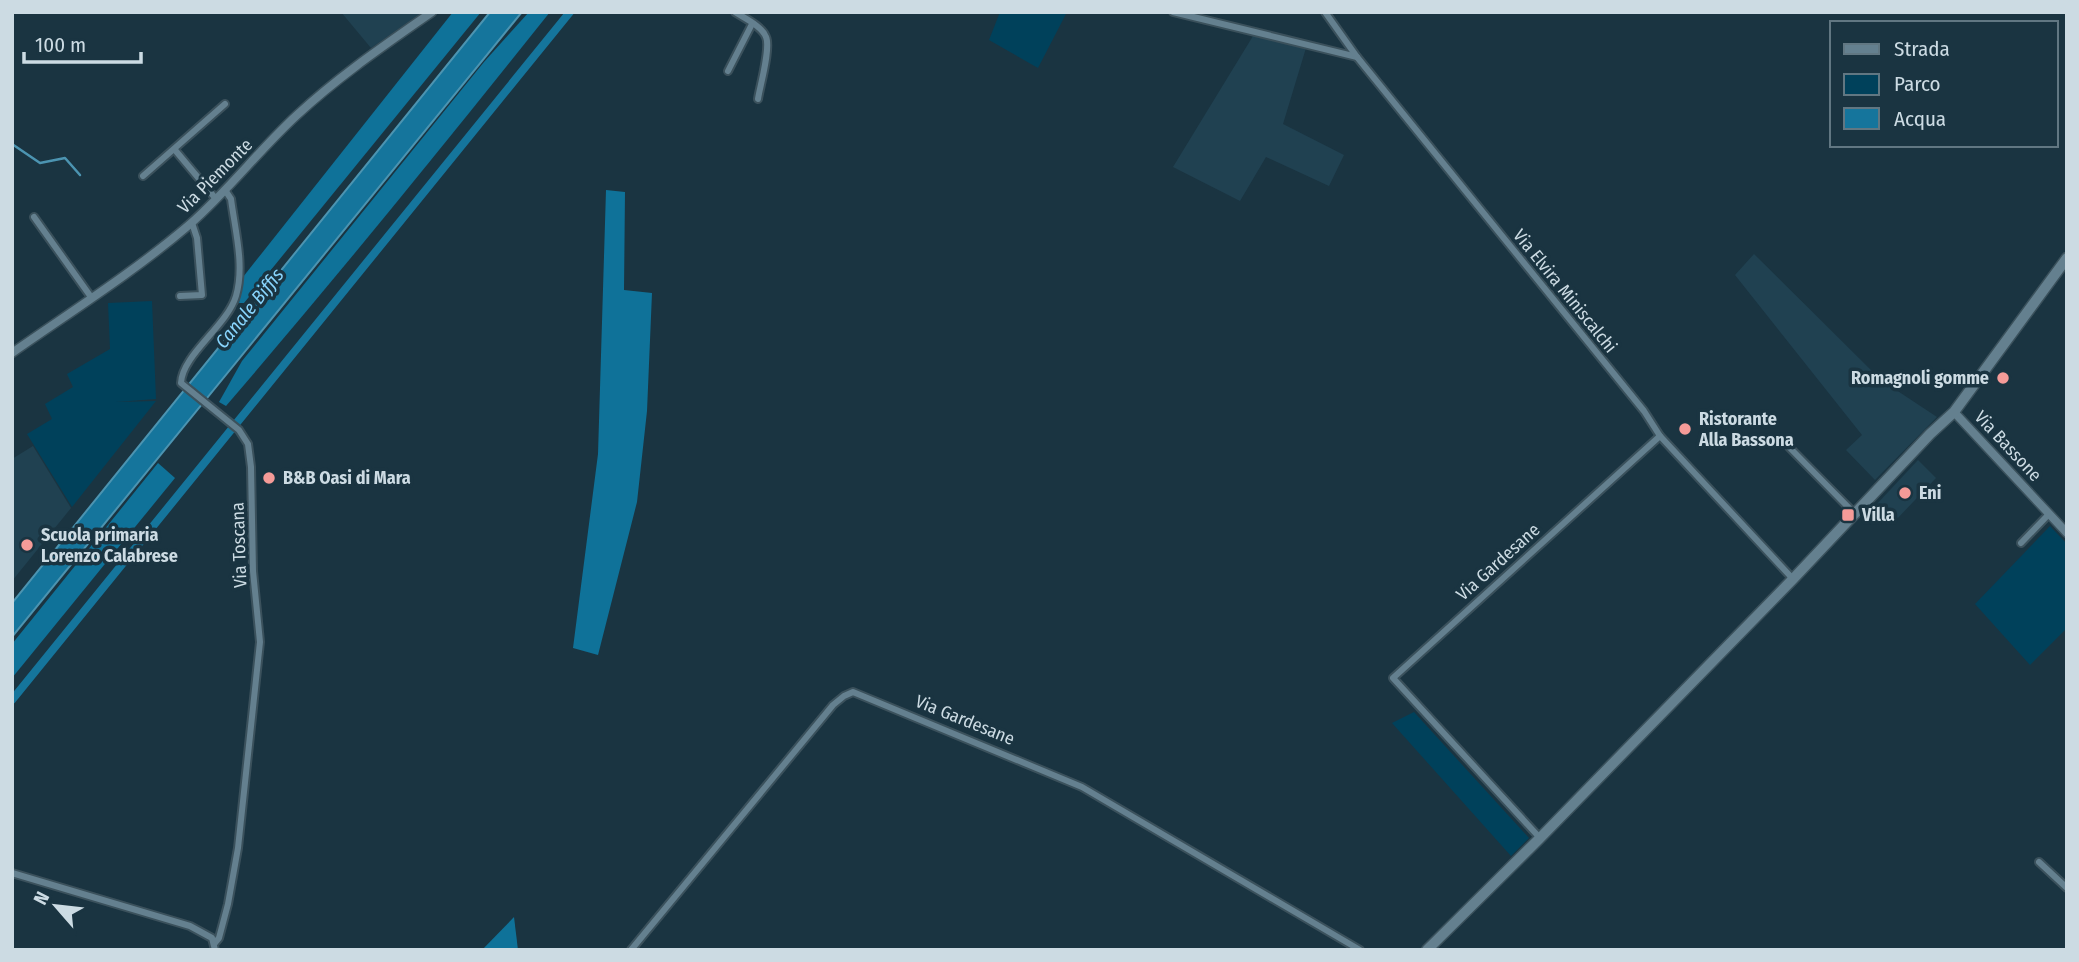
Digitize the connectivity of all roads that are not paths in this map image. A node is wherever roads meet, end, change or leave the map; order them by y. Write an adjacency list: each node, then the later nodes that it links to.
1 (432, 12): 12 (street, Via Piemonte)
2 (735, 12): 5 (street)
3 (1173, 12): 6 (street)
4 (1325, 12): 6 (street, Via Elvira Miniscalchi)
5 (752, 24): 7 (street); 8 (street)
6 (1357, 57): 21 (street, Via Elvira Miniscalchi)
7 (727, 71)
8 (758, 99)
9 (225, 104): 10 (street)
10 (175, 150): 11 (street); 13 (street)
11 (143, 176)
12 (225, 190): 13 (street, Via Piemonte); 32 (street, Via Toscana)
13 (215, 199): 15 (street, Via Piemonte)
14 (34, 217): 18 (street)
15 (192, 223): 17 (street); 18 (street, Via Piemonte)
16 (2067, 258): 20 (main road)
17 (180, 296)
18 (91, 297): 19 (street, Via Piemonte)
19 (14, 348)
20 (1954, 412): 23 (main road); 24 (street, Via Bassone)
21 (1660, 436): 27 (street, Via Elvira Miniscalchi); 28 (street, Via Gardesane)
22 (1789, 447): 23 (street)
23 (1854, 513): 27 (main road)
24 (2049, 514): 25 (street, Via Bassone); 26 (street)
25 (2067, 533)
26 (2021, 543)
27 (1793, 579): 28 (main road)
28 (1540, 838): 35 (main road)
29 (2039, 862): 31 (street)
30 (12, 873): 32 (street)
31 (2067, 888)
32 (215, 947)
33 (631, 950): 34 (street, Via Gardesane)
34 (1360, 950)
35 (1427, 950)

